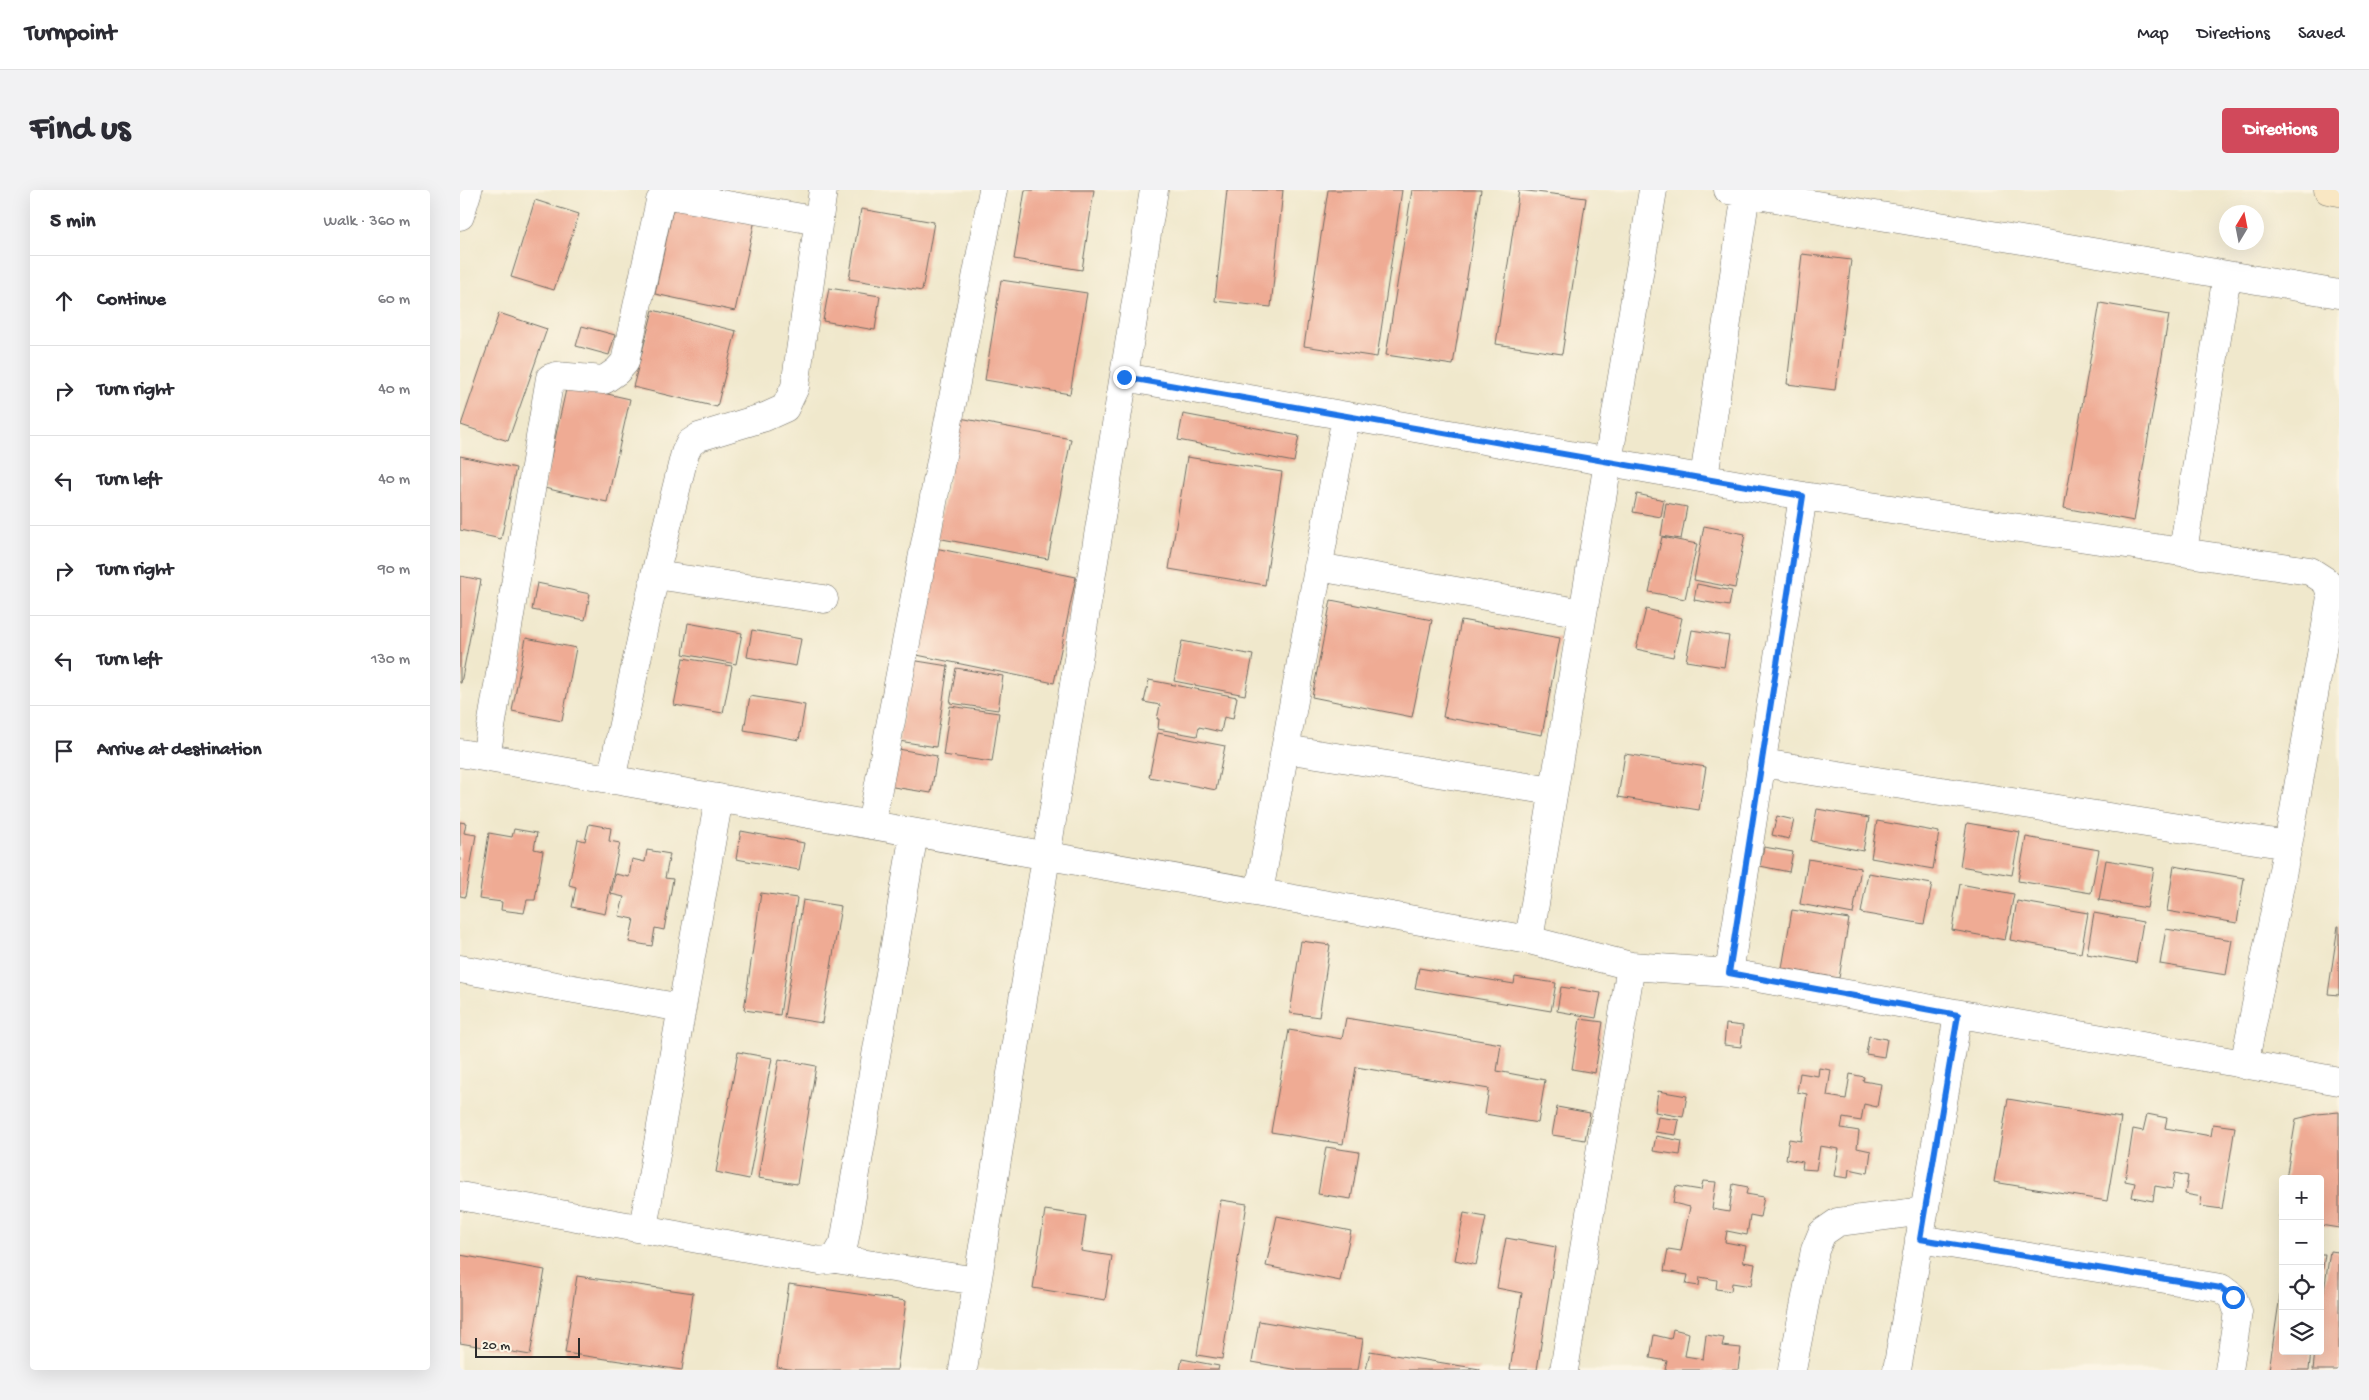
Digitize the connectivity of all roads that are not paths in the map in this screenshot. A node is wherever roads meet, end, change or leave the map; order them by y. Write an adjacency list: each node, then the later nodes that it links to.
1 (468, 190): 9 (street)
2 (823, 190): 10 (street)
3 (994, 190): 29 (street)
4 (1154, 190): 13 (street)
5 (1653, 190): 15 (street)
6 (2328, 190): 8 (main road)
7 (1737, 192): 11 (street); 16 (street)
8 (2339, 192)
9 (460, 216)
10 (819, 221): 20 (street); 24 (street)
11 (2226, 275): 12 (street); 18 (street)
12 (2339, 294)
13 (1124, 377): 14 (street); 32 (street)
14 (1346, 416): 15 (street); 19 (street)
15 (1608, 462): 16 (street); 22 (street)
16 (1704, 478): 17 (street)
17 (1803, 496): 18 (street); 25 (street)
18 (2183, 551): 31 (street)
19 (1318, 568): 22 (street); 23 (street)
20 (655, 575): 21 (street); 26 (street)
21 (824, 599)
22 (1583, 613): 27 (street)
23 (1285, 749): 27 (street); 33 (street)
24 (473, 755): 26 (street)
25 (1762, 763): 31 (street); 37 (street)
26 (611, 780): 28 (street)
27 (1553, 791): 34 (street)
28 (719, 798): 29 (street); 38 (street)
29 (871, 825): 30 (street)
30 (914, 833): 32 (street); 46 (street)
31 (2288, 845): 40 (street)
32 (1047, 856): 33 (street); 47 (street)
33 (1259, 892): 34 (street)
34 (1528, 940): 35 (street)
35 (1631, 966): 37 (street); 49 (street)
36 (460, 969): 38 (street)
37 (1729, 973): 39 (street)
38 (682, 1008): 44 (street)
39 (1958, 1015): 40 (street); 43 (street)
40 (2244, 1065): 41 (street)
41 (2339, 1080)
42 (460, 1196): 44 (street)
43 (1924, 1211): 45 (street); 50 (street)
44 (643, 1228): 46 (street)
45 (1920, 1239): 51 (street); 52 (street)
46 (835, 1259): 47 (street)
47 (978, 1282): 48 (street)
48 (963, 1370)
49 (1564, 1370)
50 (1792, 1370)
51 (1897, 1370)
52 (2229, 1370)

